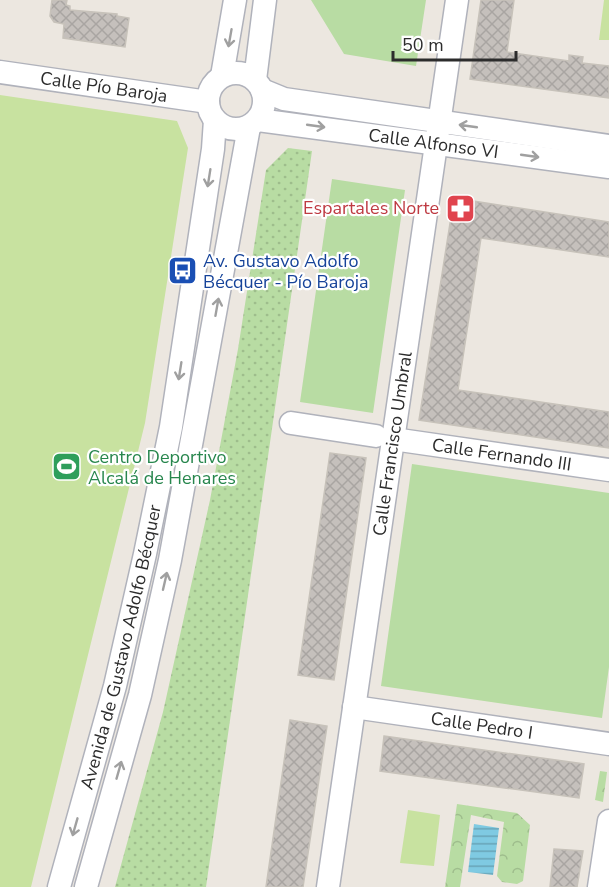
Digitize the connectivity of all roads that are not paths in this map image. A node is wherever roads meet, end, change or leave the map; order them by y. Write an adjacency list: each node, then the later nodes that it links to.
1 (235, 0): 5 (street, one-way to 5)
2 (265, 0): 6 (street)
3 (457, 0): 9 (street, Calle Francisco Umbral)
4 (0, 72): 7 (street, Calle Pío Baroja)
5 (222, 76): 6 (street); 7 (street)
6 (259, 85): 8 (street); 9 (street, Calle Alfonso VI)
7 (211, 111): 8 (street); 18 (street, Avenida de Gustavo Adolfo Bécquer, one-way to 18)
8 (253, 123): 9 (street, Calle Alfonso VI, one-way to 9); 19 (street, Avenida de Gustavo Adolfo Bécquer, one-way to 8)
9 (437, 132): 10 (street, Calle Alfonso VI, one-way to 9); 11 (street, Calle Alfonso VI, one-way to 11); 13 (street, Calle Francisco Umbral)
10 (609, 147)
11 (609, 167)
12 (291, 423): 13 (street, Calle Fernando III)
13 (384, 438): 14 (street, Calle Fernando III); 15 (street, Calle Francisco Umbral)
14 (609, 470)
15 (354, 707): 16 (street, Calle Pedro I); 20 (street, Calle Francisco Umbral)
16 (609, 744)
17 (609, 821): 21 (street)
18 (59, 887)
19 (86, 887)
20 (328, 887)
21 (599, 887)

